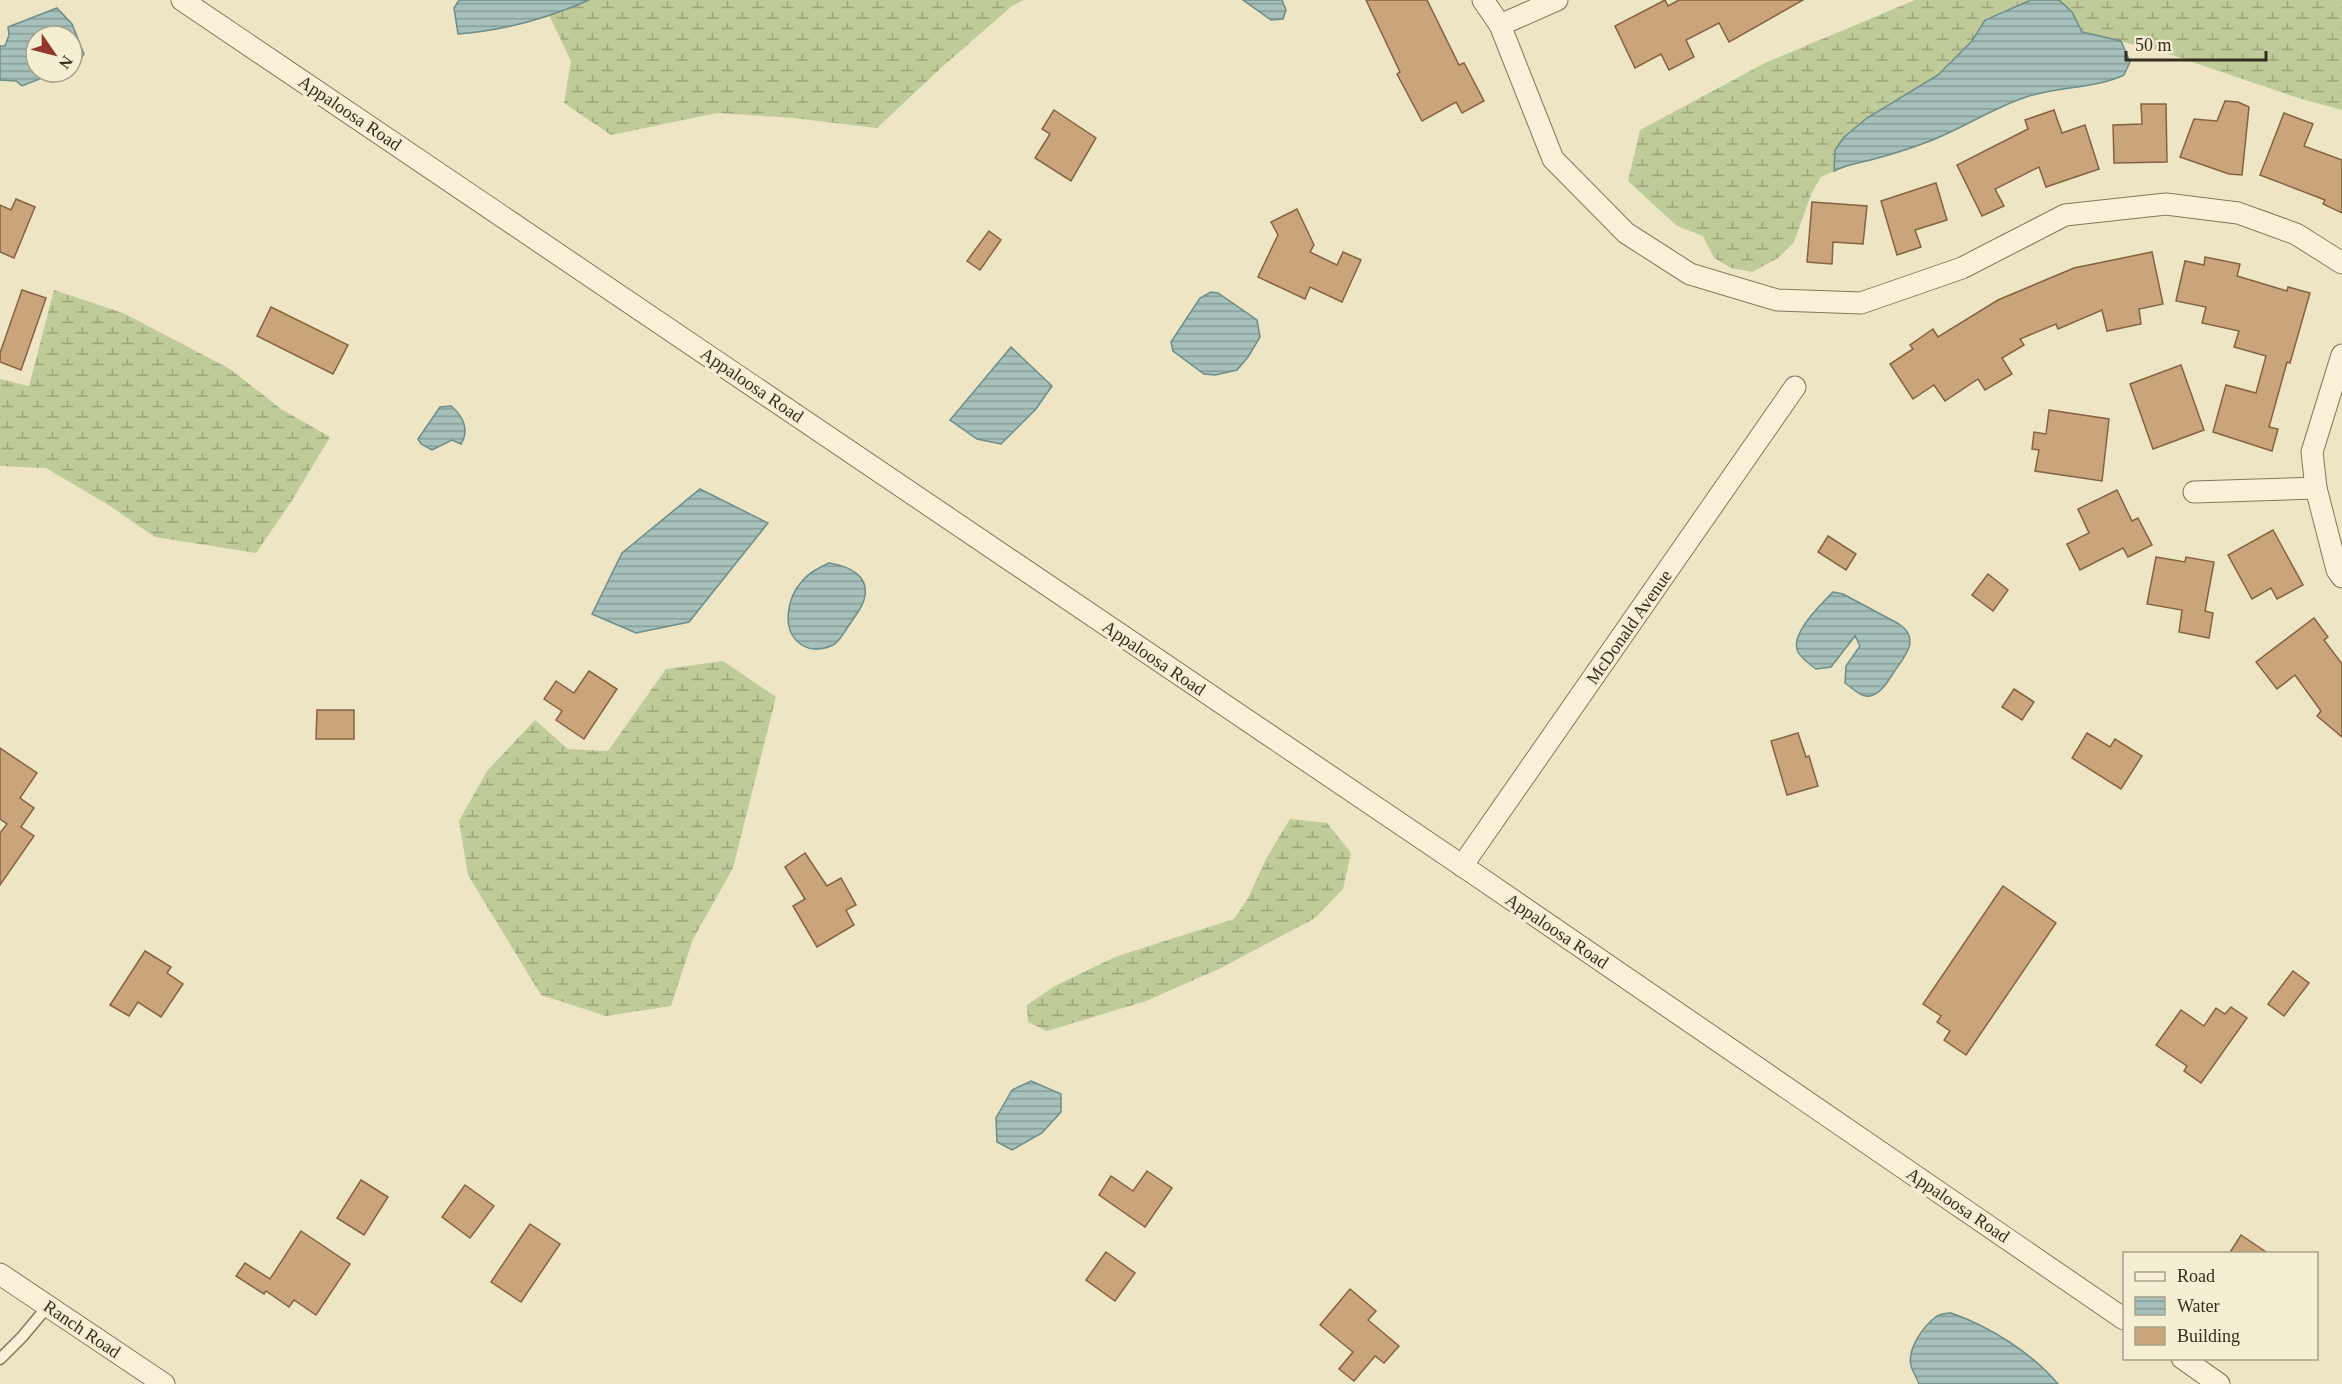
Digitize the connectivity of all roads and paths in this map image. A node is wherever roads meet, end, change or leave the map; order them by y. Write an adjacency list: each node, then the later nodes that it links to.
1 (182, 0): 11 (street, Appaloosa Road)
2 (1483, 0): 4 (street)
3 (1557, 0): 4 (street)
4 (1500, 25): 5 (street)
5 (2342, 262)
6 (2342, 355): 8 (street)
7 (1795, 387): 11 (street, McDonald Avenue)
8 (2316, 488): 9 (street); 10 (street)
9 (2194, 492)
10 (2342, 577)
11 (1462, 866): 14 (street, Appaloosa Road)
12 (0, 1274): 13 (street, Ranch Road)
13 (48, 1306): 15 (lane); 17 (street, Ranch Road)
14 (2123, 1318)
15 (0, 1359)
16 (2183, 1360): 18 (street)
17 (164, 1384)
18 (2219, 1384)

